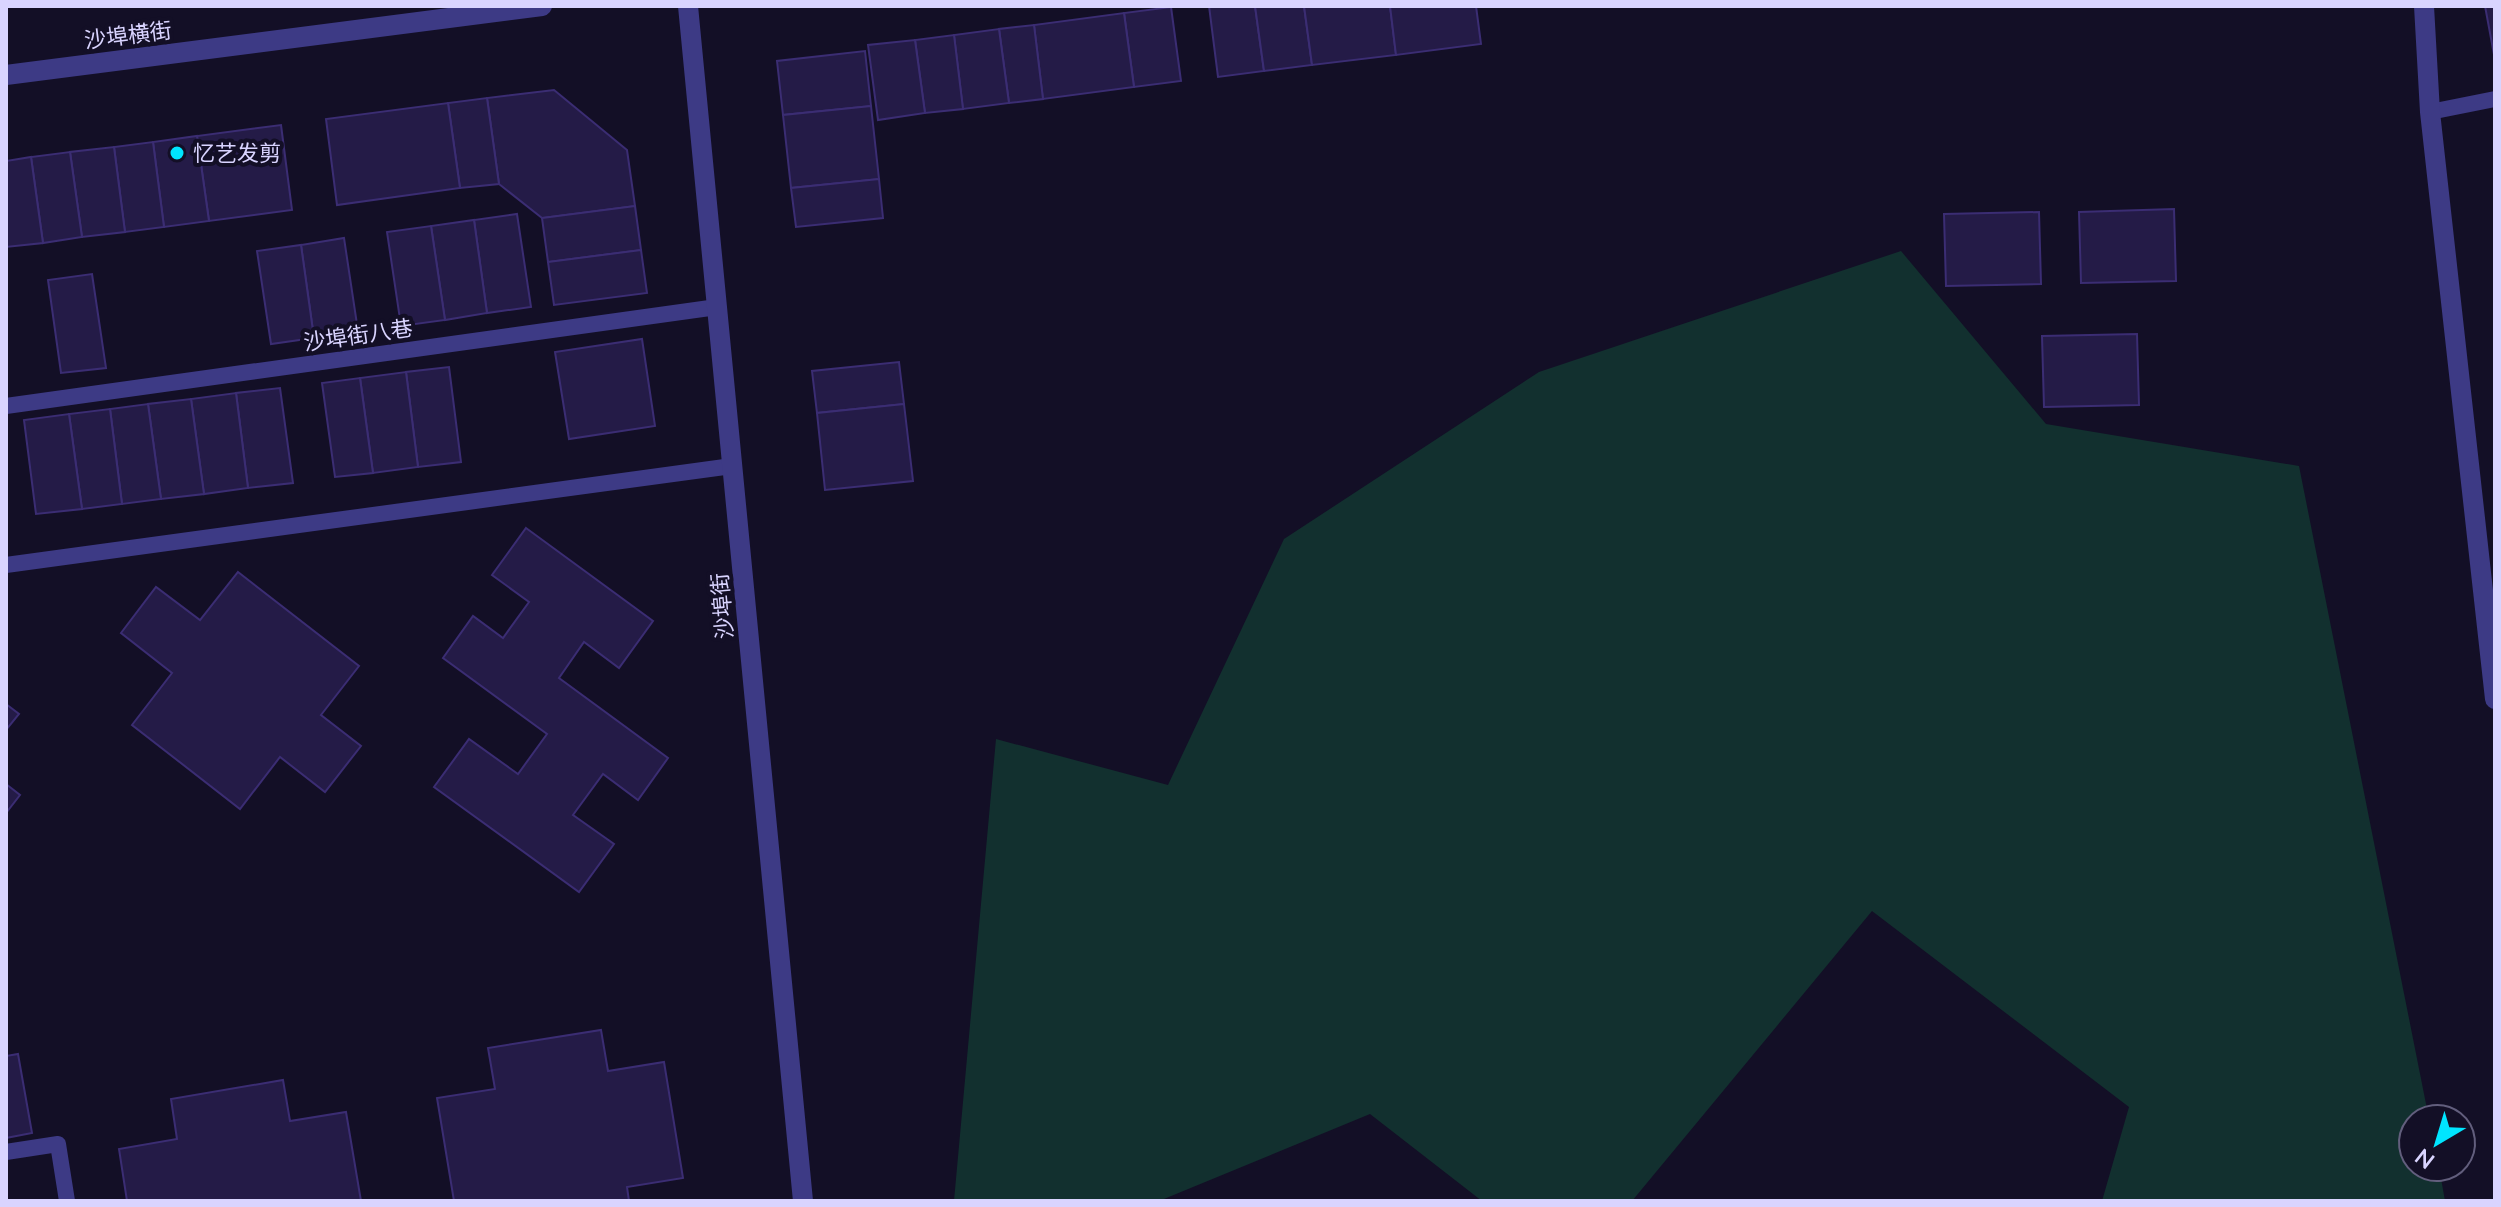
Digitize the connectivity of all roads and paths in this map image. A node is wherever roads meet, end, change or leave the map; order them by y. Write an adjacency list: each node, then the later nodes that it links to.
1 (542, 6): 4 (street, 沙埠横街)
2 (688, 6): 7 (street, 沙埠街)
3 (2424, 6): 6 (street)
4 (6, 75)
5 (2495, 99): 6 (lane)
6 (2430, 112): 11 (street)
7 (717, 307): 8 (lane, 沙埠街八巷); 9 (street, 沙埠街)
8 (6, 406)
9 (732, 466): 10 (lane); 14 (street, 沙埠街)
10 (6, 565)
11 (2495, 699)
12 (6, 1152): 13 (lane)
13 (67, 1201)
14 (803, 1201)

